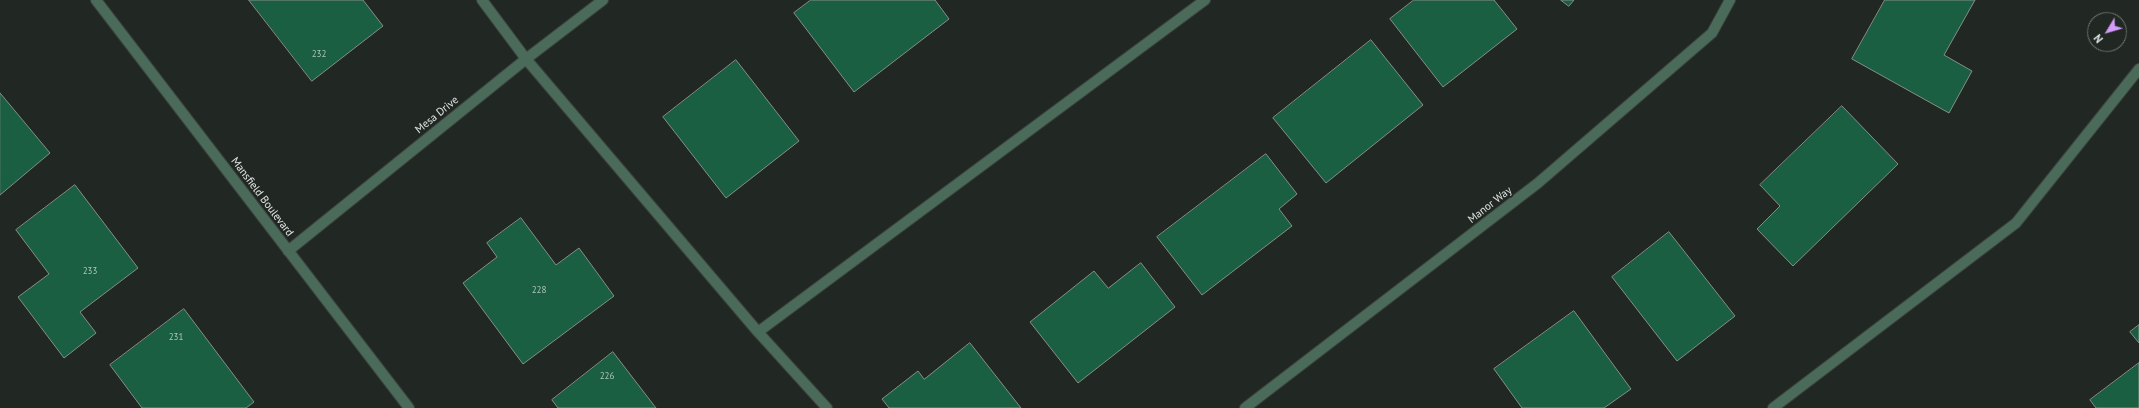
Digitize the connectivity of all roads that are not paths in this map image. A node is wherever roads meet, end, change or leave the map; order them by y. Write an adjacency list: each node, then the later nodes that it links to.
1 (96, 0): 8 (street, Mansfield Boulevard)
2 (482, 0): 6 (street)
3 (603, 0): 6 (street, Mesa Drive)
4 (1205, 0): 9 (street)
5 (1730, 0): 12 (street, Manor Way)
6 (526, 59): 8 (street, Mesa Drive); 9 (street)
7 (2139, 69): 13 (street)
8 (288, 251): 10 (street, Mansfield Boulevard)
9 (758, 332): 11 (street)
10 (410, 408)
11 (827, 408)
12 (1245, 408)
13 (1773, 408)

